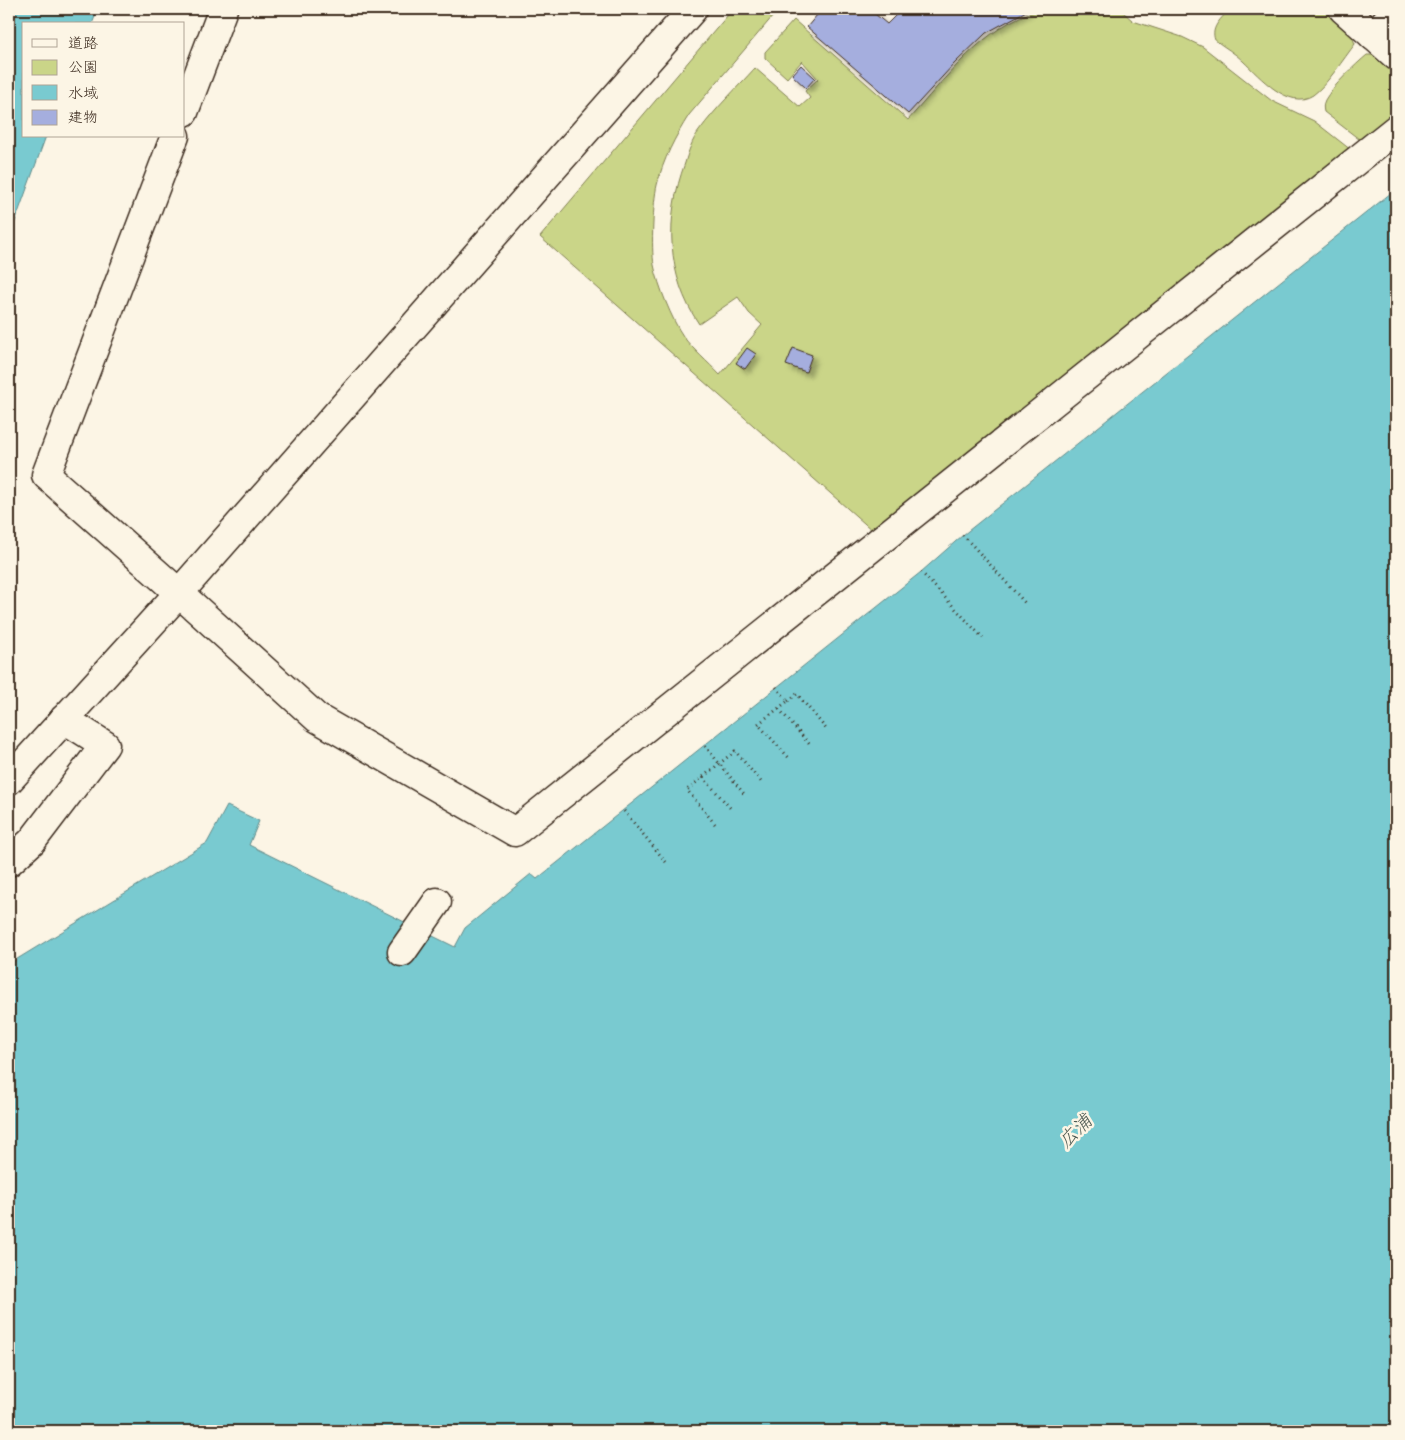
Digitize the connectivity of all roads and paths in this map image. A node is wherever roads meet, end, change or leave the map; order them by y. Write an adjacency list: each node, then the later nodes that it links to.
1 (223, 9): 7 (street)
2 (693, 9): 12 (street)
3 (1343, 9): 5 (street)
4 (1396, 10): 5 (street)
5 (1373, 36): 6 (street)
6 (1396, 56)
7 (185, 109)
8 (1396, 128): 12 (street)
9 (173, 138): 12 (street)
10 (963, 535): 13 (path)
11 (921, 572): 14 (path)
12 (179, 593): 18 (street)
13 (1025, 603)
14 (982, 638)
15 (776, 687): 16 (path)
16 (788, 701): 17 (path); 19 (path)
17 (779, 708): 20 (path); 22 (path)
18 (64, 719): 25 (street); 31 (street)
19 (827, 730)
20 (810, 745)
21 (705, 746): 23 (path)
22 (790, 759)
23 (719, 764): 24 (path); 26 (path); 27 (path)
24 (703, 777): 28 (path); 30 (path)
25 (9, 780)
26 (762, 783)
27 (745, 795)
28 (731, 810)
29 (624, 811): 32 (path)
30 (715, 824)
31 (9, 862)
32 (666, 862)
33 (437, 902): 34 (street)
34 (402, 952)

